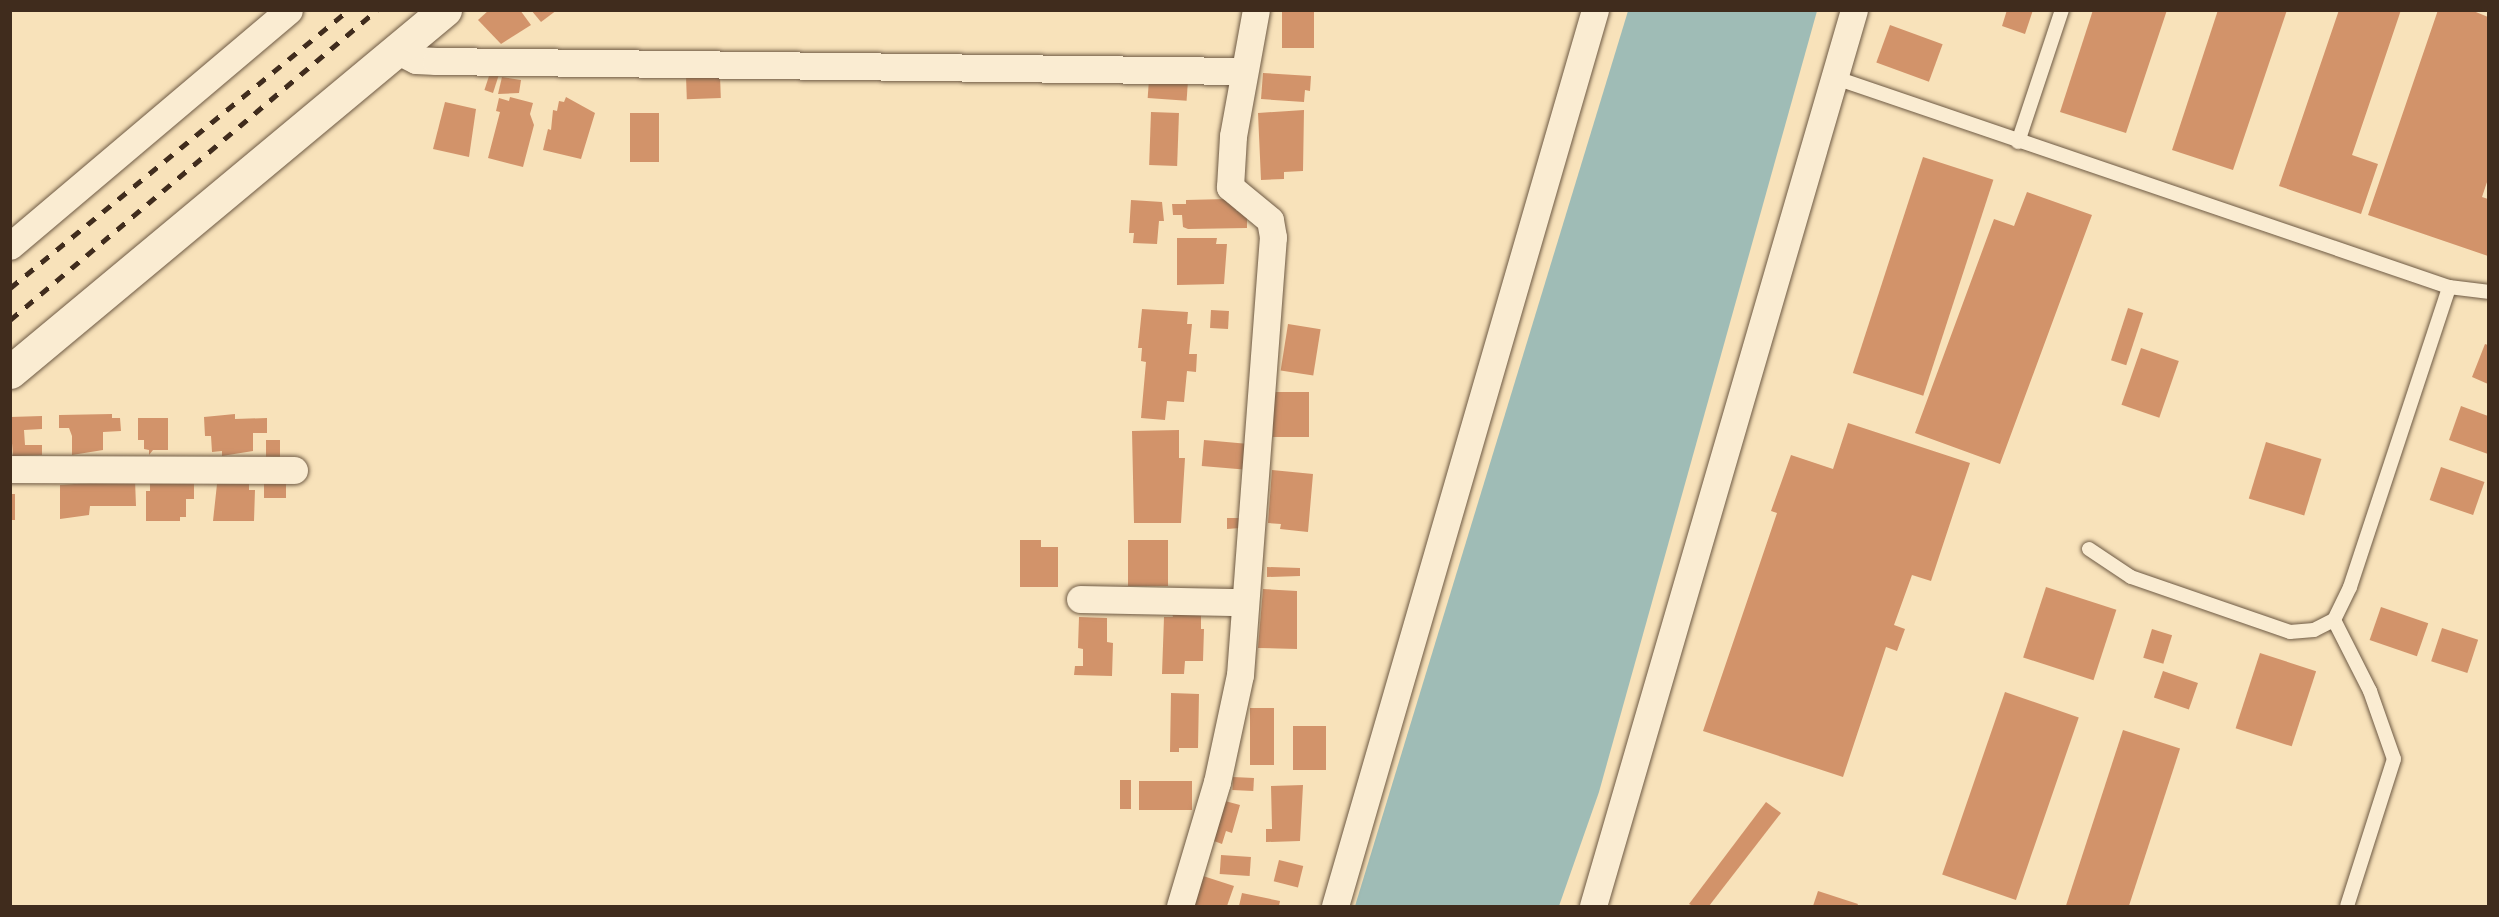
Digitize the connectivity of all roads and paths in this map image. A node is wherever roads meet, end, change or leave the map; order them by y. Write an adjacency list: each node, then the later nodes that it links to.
1 (289, 10): 11 (street)
2 (446, 10): 7 (street)
3 (1256, 10): 8 (street)
4 (1595, 10): 21 (street)
5 (1854, 10): 9 (street)
6 (2062, 10): 10 (lane)
7 (396, 50): 8 (street); 14 (street)
8 (1244, 71): 19 (street)
9 (1833, 77): 10 (lane); 25 (street)
10 (2018, 142): 12 (lane)
11 (10, 246)
12 (2449, 287): 13 (lane); 20 (lane)
13 (2488, 292)
14 (10, 372)
15 (10, 469): 16 (street)
16 (294, 470)
17 (2089, 549): 20 (lane)
18 (1080, 599): 19 (street)
19 (1243, 602): 22 (street)
20 (2334, 620): 26 (lane)
21 (1347, 870): 23 (street); 24 (street)
22 (1180, 906)
23 (1324, 906)
24 (1335, 906)
25 (1593, 906)
26 (2347, 906)

